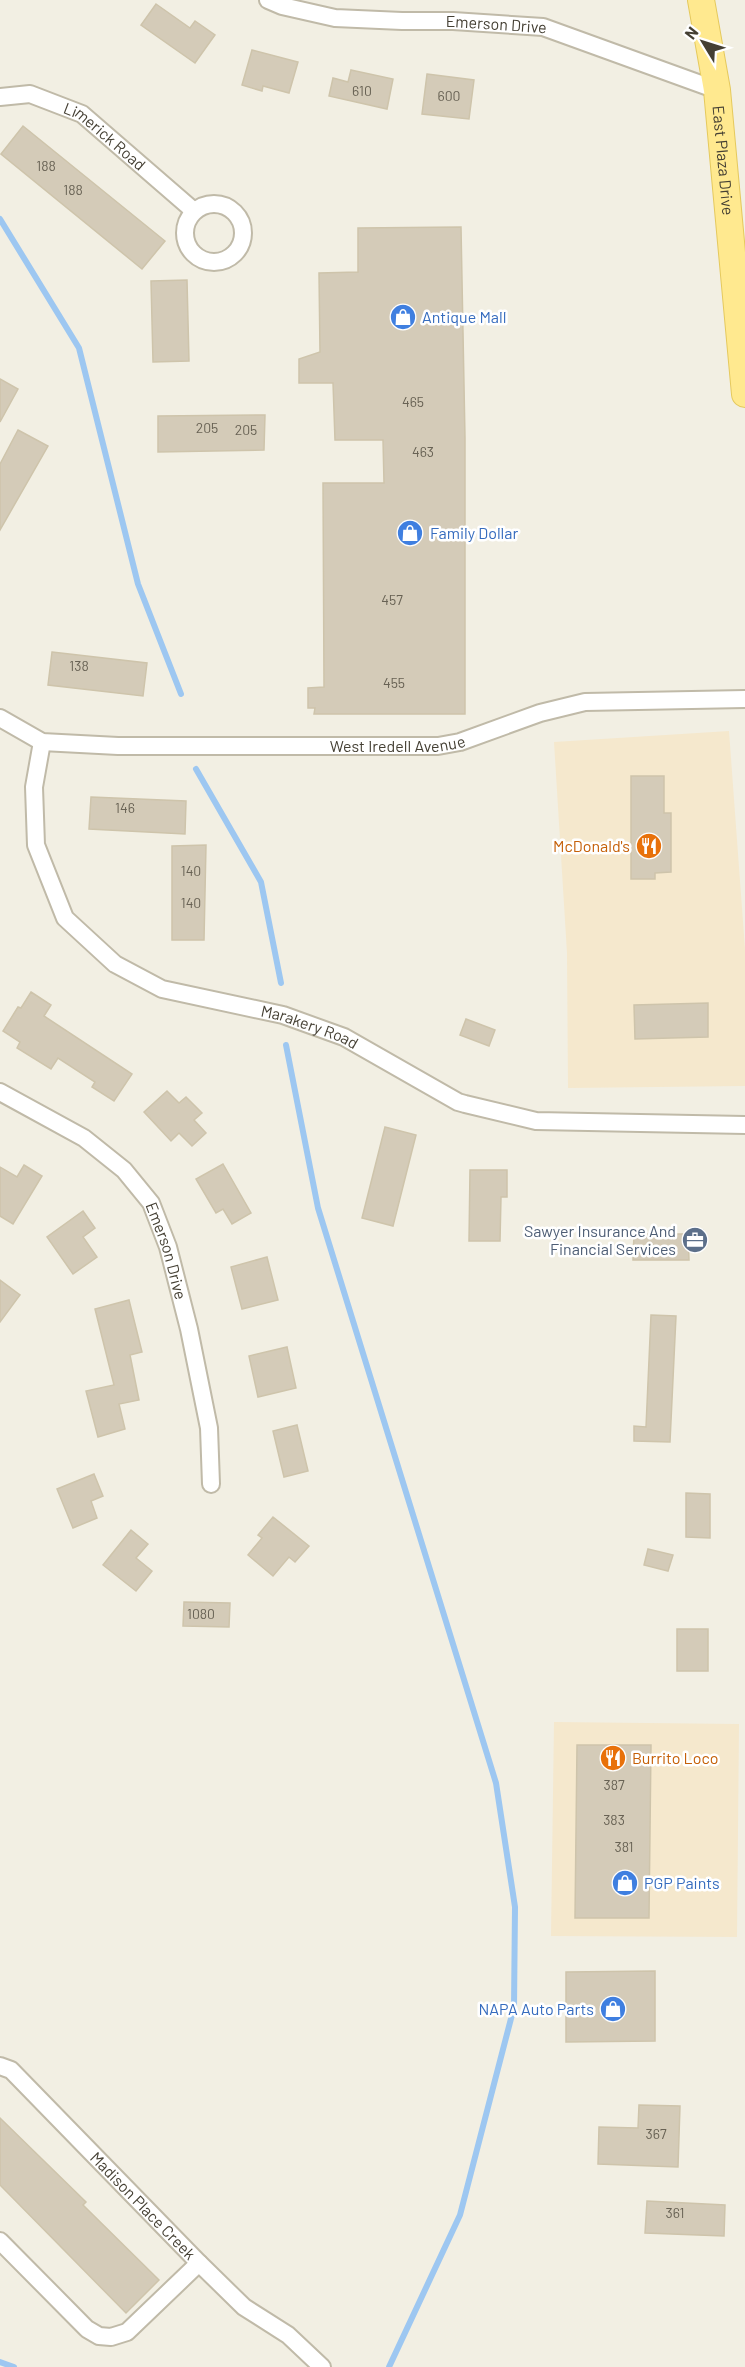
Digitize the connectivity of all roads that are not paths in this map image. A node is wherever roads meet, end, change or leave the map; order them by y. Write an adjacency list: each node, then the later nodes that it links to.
1 (268, 0): 3 (street, Emerson Drive)
2 (701, 0): 3 (main road, East Plaza Drive)
3 (717, 90): 6 (main road, East Plaza Drive)
4 (0, 97): 5 (street, Limerick Road)
5 (194, 211)
6 (745, 394)
7 (745, 699): 9 (street, West Iredell Avenue)
8 (0, 718): 9 (street)
9 (42, 742): 11 (street, Marakery Road)
10 (0, 1092): 12 (street, Emerson Drive)
11 (745, 1125)
12 (211, 1484)
13 (0, 2066): 15 (street, Madison Place Creek)
14 (0, 2241): 15 (street, Madison Place Creek)
15 (199, 2263): 16 (street)
16 (322, 2367)

